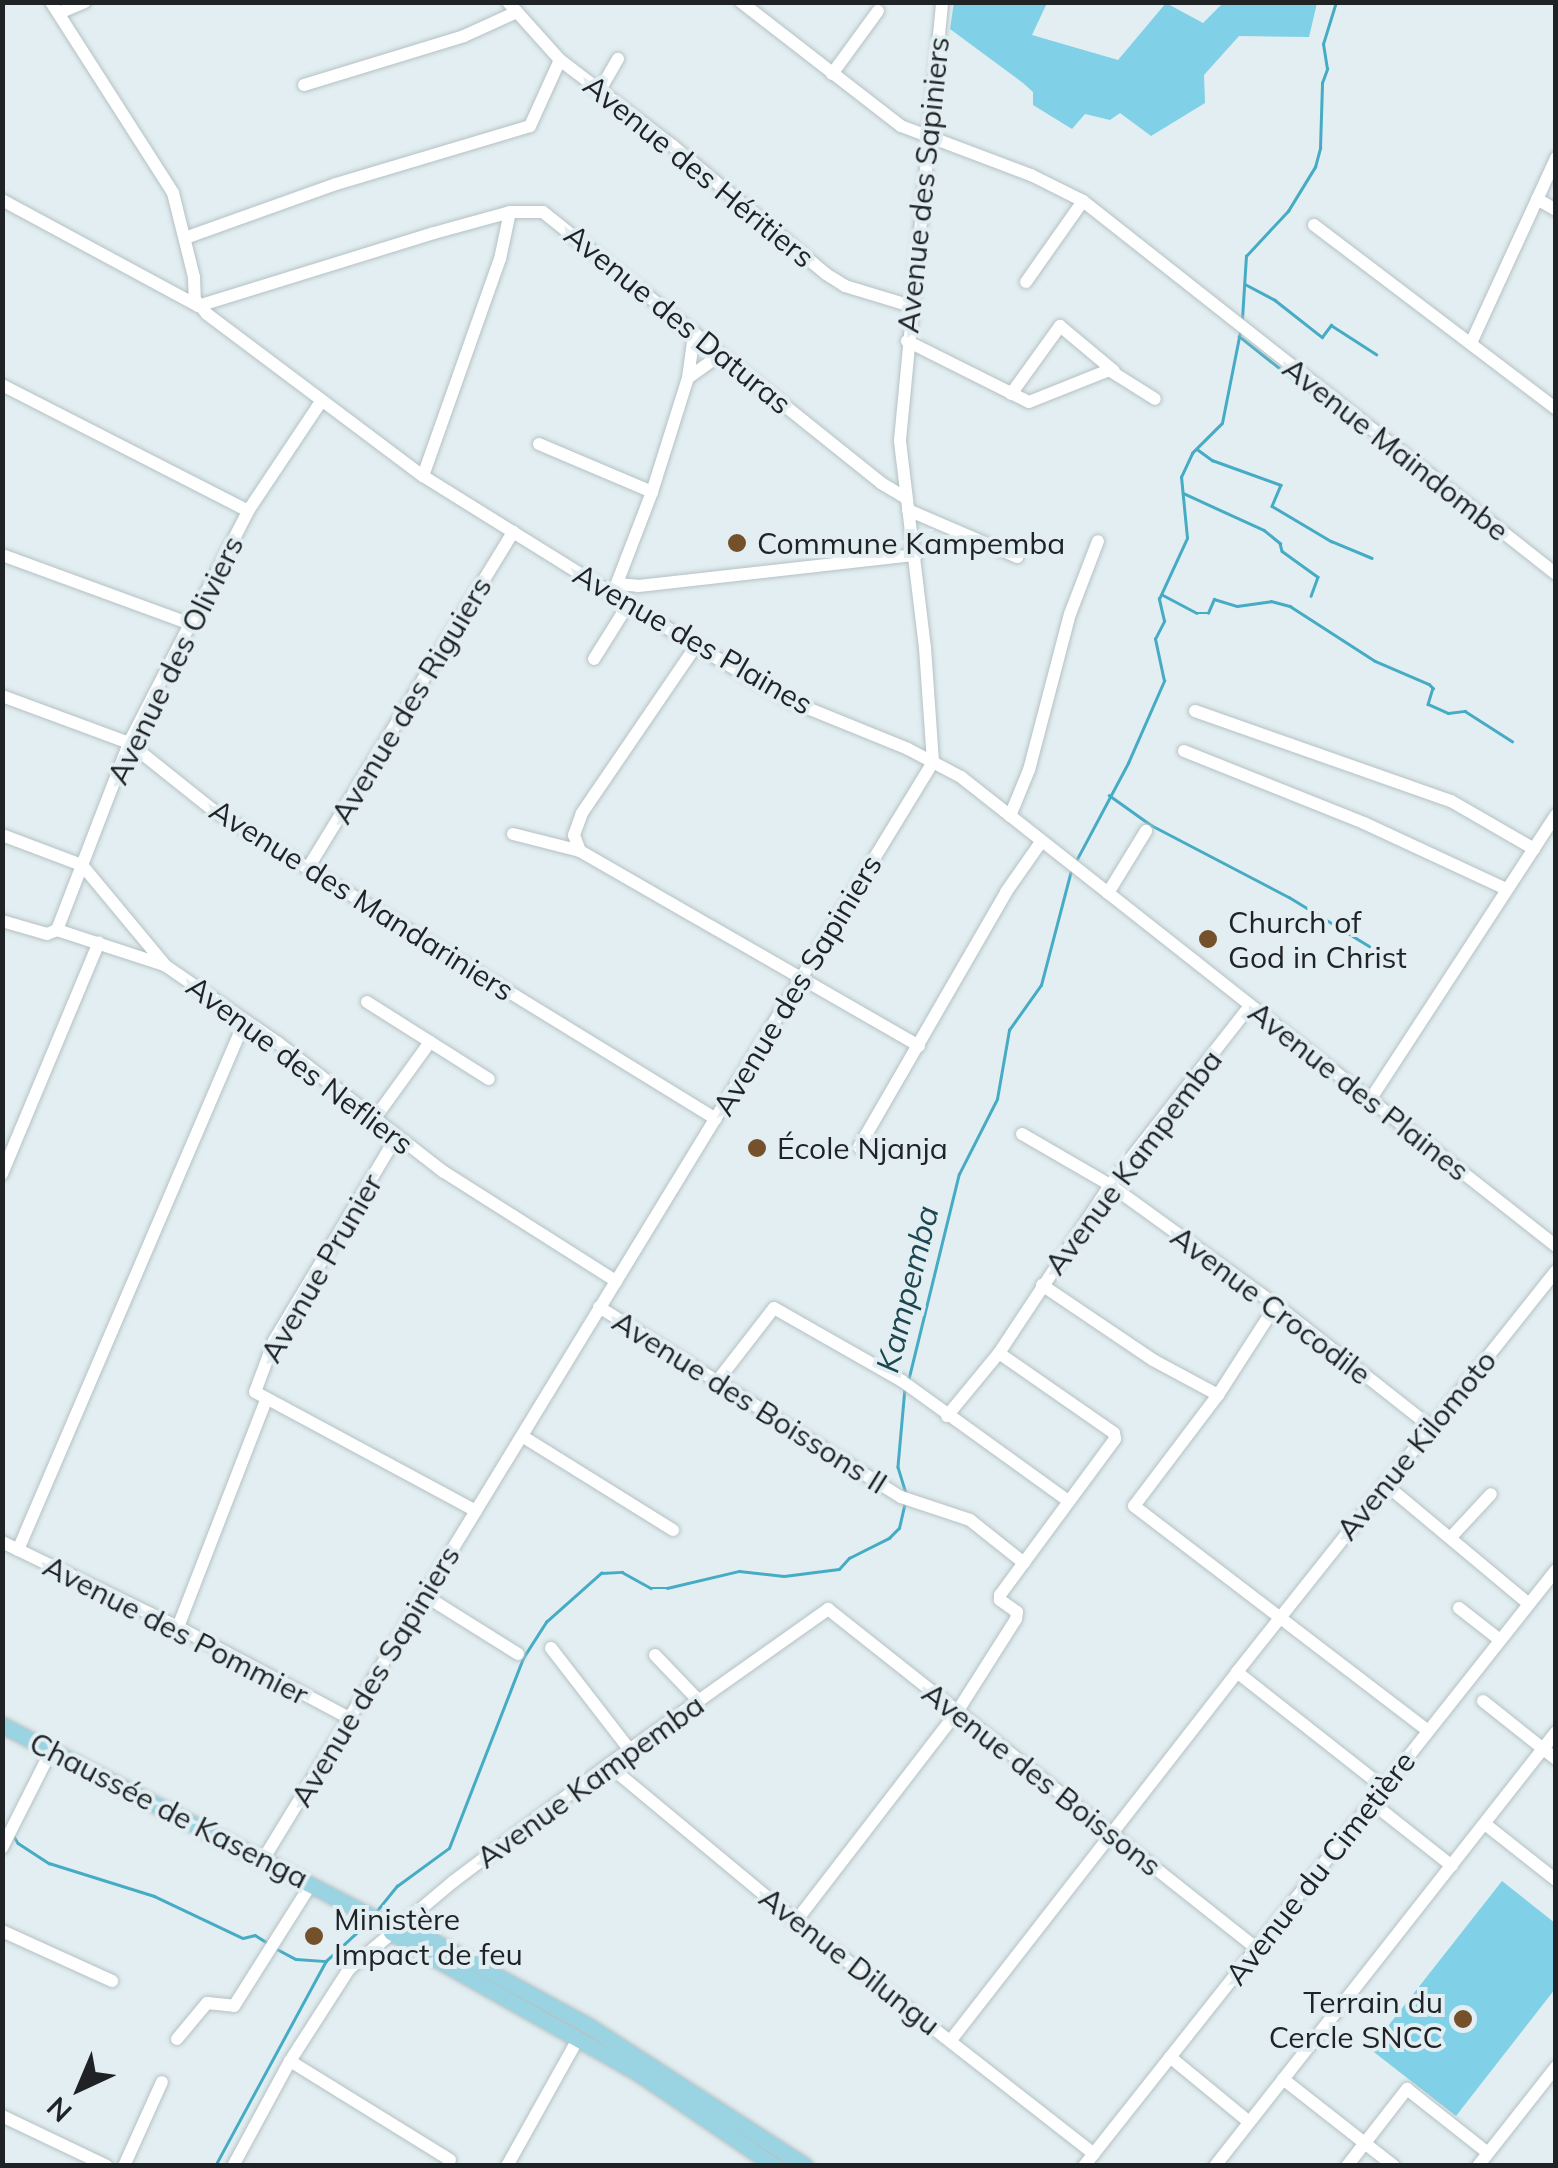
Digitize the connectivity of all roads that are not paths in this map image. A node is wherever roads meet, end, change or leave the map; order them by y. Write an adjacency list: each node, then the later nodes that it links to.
1 (85, 2): 5 (street)
2 (742, 2): 9 (street, Avenue Maindombe)
3 (942, 2): 12 (street, Avenue des Sapiniers)
4 (512, 7): 8 (street, Avenue des Héritiers); 10 (street)
5 (55, 8): 20 (street)
6 (878, 11): 9 (street)
7 (618, 59): 11 (street)
8 (560, 60): 11 (street, Avenue des Héritiers); 20 (street)
9 (832, 74): 12 (street, Avenue Maindombe)
10 (304, 86)
11 (600, 90): 23 (street, Avenue des Héritiers)
12 (928, 138): 16 (street, Avenue Maindombe); 23 (street, Avenue des Sapiniers)
13 (1556, 158): 14 (street)
14 (1537, 199): 17 (street); 26 (street)
15 (2, 200): 22 (street, Avenue des Plaines)
16 (1083, 200): 21 (street); 45 (street, Avenue Maindombe)
17 (1556, 210)
18 (510, 212): 22 (street, Avenue des Daturas); 24 (street, Avenue des Daturas); 36 (street)
19 (1314, 225): 26 (street)
20 (185, 238): 22 (street)
21 (1026, 282)
22 (198, 306): 33 (street, Avenue des Plaines)
23 (911, 306): 25 (street, Avenue des Sapiniers)
24 (694, 334): 27 (street, Avenue des Daturas); 29 (street)
25 (907, 341): 31 (street); 38 (street, Avenue des Sapiniers)
26 (1471, 343): 34 (street)
27 (720, 355): 29 (street); 38 (street, Avenue des Daturas)
28 (1114, 371): 31 (street); 31 (street); 32 (street)
29 (688, 378): 37 (street)
30 (2, 385): 39 (street)
31 (1012, 394)
32 (1155, 399)
33 (320, 403): 36 (street, Avenue des Plaines); 39 (street, Avenue des Oliviers)
34 (1556, 409)
35 (539, 444): 37 (street)
36 (423, 476): 40 (street, Avenue des Plaines)
37 (652, 492): 46 (street)
38 (907, 504): 42 (street, Avenue des Sapiniers); 44 (street, Avenue des Daturas)
39 (248, 511): 48 (street, Avenue des Oliviers)
40 (514, 532): 46 (street, Avenue des Plaines); 65 (street, Avenue des Riguiers)
41 (1098, 541): 57 (street)
42 (916, 555): 46 (street); 55 (street, Avenue des Sapiniers)
43 (2, 556): 48 (street)
44 (1018, 557)
45 (1556, 574)
46 (615, 588): 47 (street, Avenue des Plaines)
47 (629, 603): 49 (street, Avenue des Plaines); 50 (street)
48 (191, 624): 53 (street, Avenue des Oliviers)
49 (696, 646): 55 (street, Avenue des Plaines); 63 (street)
50 (594, 659)
51 (2, 696): 53 (street, Avenue des Mandariniers)
52 (1195, 710): 62 (street)
53 (129, 743): 64 (street, Avenue des Oliviers); 65 (street, Avenue des Mandariniers)
54 (1184, 751): 66 (street)
55 (932, 762): 57 (street, Avenue des Plaines); 72 (street, Avenue des Sapiniers)
56 (1556, 815): 62 (street)
57 (1010, 816): 61 (street, Avenue des Plaines)
58 (1146, 831): 67 (street)
59 (513, 834): 63 (street)
60 (2, 835): 64 (street, Avenue des Nefliers)
61 (1042, 842): 67 (street, Avenue des Plaines); 77 (street)
62 (1534, 849): 66 (street)
63 (580, 851): 72 (street)
64 (82, 865): 69 (street, Avenue des Oliviers); 71 (street, Avenue des Nefliers)
65 (308, 868): 81 (street, Avenue des Mandariniers)
66 (1506, 888): 79 (street)
67 (1108, 892): 74 (street, Avenue des Plaines)
68 (2, 921): 69 (street)
69 (57, 930): 70 (street)
70 (100, 942): 71 (street); 85 (street)
71 (166, 966): 75 (street, Avenue des Nefliers)
72 (800, 980): 77 (street); 81 (street, Avenue des Sapiniers)
73 (367, 1002): 76 (street)
74 (1250, 1006): 79 (street, Avenue des Plaines); 86 (street, Avenue Kampemba)
75 (244, 1023): 80 (street, Avenue des Nefliers); 107 (street)
76 (430, 1042): 78 (street); 80 (street)
77 (918, 1046): 84 (street)
78 (490, 1079)
79 (1370, 1100): 87 (street, Avenue des Plaines)
80 (375, 1118): 83 (street, Avenue des Nefliers)
81 (716, 1119): 89 (street, Avenue des Sapiniers)
82 (1022, 1134): 86 (street, Avenue Crocodile)
83 (397, 1136): 89 (street, Avenue des Nefliers); 96 (street, Avenue Prunier)
84 (859, 1147)
85 (2, 1174)
86 (1110, 1185): 90 (street, Avenue Kampemba); 91 (street, Avenue Crocodile)
87 (1556, 1246)
88 (1556, 1271): 98 (street, Avenue Kilomoto)
89 (616, 1281): 92 (street, Avenue des Sapiniers)
90 (1042, 1285): 93 (street, Avenue Kampemba); 95 (street)
91 (1276, 1305): 95 (street); 98 (street, Avenue Crocodile)
92 (600, 1307): 94 (street, Avenue des Boissons II); 99 (street, Avenue des Sapiniers)
93 (999, 1353): 97 (street, Avenue Kampemba); 102 (street)
94 (715, 1384): 97 (street); 108 (street, Avenue des Boissons II)
95 (1218, 1395): 114 (street)
96 (266, 1400): 103 (street, Avenue Prunier); 115 (street)
97 (946, 1416): 102 (street)
98 (1430, 1426): 100 (street, Avenue Kilomoto)
99 (522, 1436): 103 (street, Avenue des Sapiniers); 104 (street)
100 (1385, 1484): 105 (street); 114 (street, Avenue Kilomoto)
101 (1491, 1494): 105 (street)
102 (1066, 1500): 108 (street)
103 (476, 1511): 110 (street, Avenue des Sapiniers)
104 (672, 1530)
105 (1452, 1536): 111 (street)
106 (2, 1542): 107 (street, Avenue des Pommier)
107 (18, 1550): 115 (street, Avenue des Pommier)
108 (1024, 1564): 123 (street)
109 (1556, 1570): 111 (street, Avenue du Cimetière)
110 (424, 1595): 118 (street); 124 (street, Avenue des Sapiniers)
111 (1528, 1603): 116 (street, Avenue du Cimetière)
112 (1459, 1608): 116 (street)
113 (828, 1609): 121 (street, Avenue Kampemba); 123 (street, Avenue des Boissons)
114 (1278, 1619): 120 (street, Avenue Kilomoto); 126 (street)
115 (178, 1627): 124 (street, Avenue des Pommier)
116 (1500, 1640): 126 (street, Avenue du Cimetière)
117 (551, 1648): 129 (street)
118 (518, 1654)
119 (656, 1655): 121 (street)
120 (1237, 1672): 133 (street); 136 (street, Avenue Kilomoto)
121 (699, 1701): 129 (street, Avenue Kampemba)
122 (1483, 1701): 130 (street)
123 (957, 1712): 136 (street, Avenue des Boissons); 142 (street)
124 (349, 1718): 138 (street, Avenue des Sapiniers)
125 (2, 1725): 128 (main road, Chaussée de Kasenga)
126 (1428, 1731): 133 (street, Avenue du Cimetière)
127 (1556, 1732): 130 (street)
128 (52, 1749): 137 (street); 138 (main road, Chaussée de Kasenga)
129 (629, 1749): 132 (street, Avenue Kampemba)
130 (1542, 1749): 131 (street); 135 (street)
131 (1556, 1760)
132 (608, 1766): 142 (street, Avenue Dilungu); 143 (street, Avenue Kampemba)
133 (1383, 1786): 134 (street, Avenue du Cimetière)
134 (1371, 1802): 139 (street); 145 (street, Avenue du Cimetière)
135 (1485, 1824): 139 (street); 140 (street)
136 (1111, 1834): 145 (street, Avenue des Boissons); 149 (street)
137 (8, 1837)
138 (264, 1858): 141 (main road, Chaussée de Kasenga)
139 (1452, 1866): 154 (street)
140 (1556, 1880)
141 (311, 1884): 143 (main road, Chaussée de Kasenga); 147 (street)
142 (796, 1921): 149 (street, Avenue Dilungu)
143 (387, 1923): 148 (main road, Chaussée de Kasenga); 151 (street, Avenue Kampemba); 152 (main road, Chaussée de Kasenga)
144 (2, 1930): 146 (street)
145 (1256, 1948): 150 (street, Avenue du Cimetière)
146 (112, 1981)
147 (178, 2039)
148 (578, 2039): 152 (main road, Chaussée de Kasenga); 166 (street)
149 (951, 2040): 160 (street, Avenue Dilungu)
150 (1170, 2058): 157 (street); 160 (street, Avenue du Cimetière)
151 (290, 2061): 161 (street); 165 (street, Avenue Kampemba)
152 (642, 2066): 162 (main road, Chaussée de Kasenga); 167 (main road, Chaussée de Kasenga)
153 (1556, 2067): 159 (street)
154 (1282, 2079): 157 (street); 158 (street)
155 (162, 2082): 164 (street)
156 (2, 2116): 163 (street)
157 (1249, 2122): 169 (street)
158 (1365, 2143): 159 (street); 170 (street); 171 (street)
159 (1488, 2153): 172 (street)
160 (1094, 2154): 168 (street, Avenue du Cimetière)
161 (450, 2160)
162 (771, 2164)
163 (108, 2166)
164 (124, 2166)
165 (233, 2166)
166 (507, 2166)
167 (806, 2166)
168 (1084, 2166)
169 (1214, 2166)
170 (1347, 2166)
171 (1394, 2166)
172 (1478, 2166)

